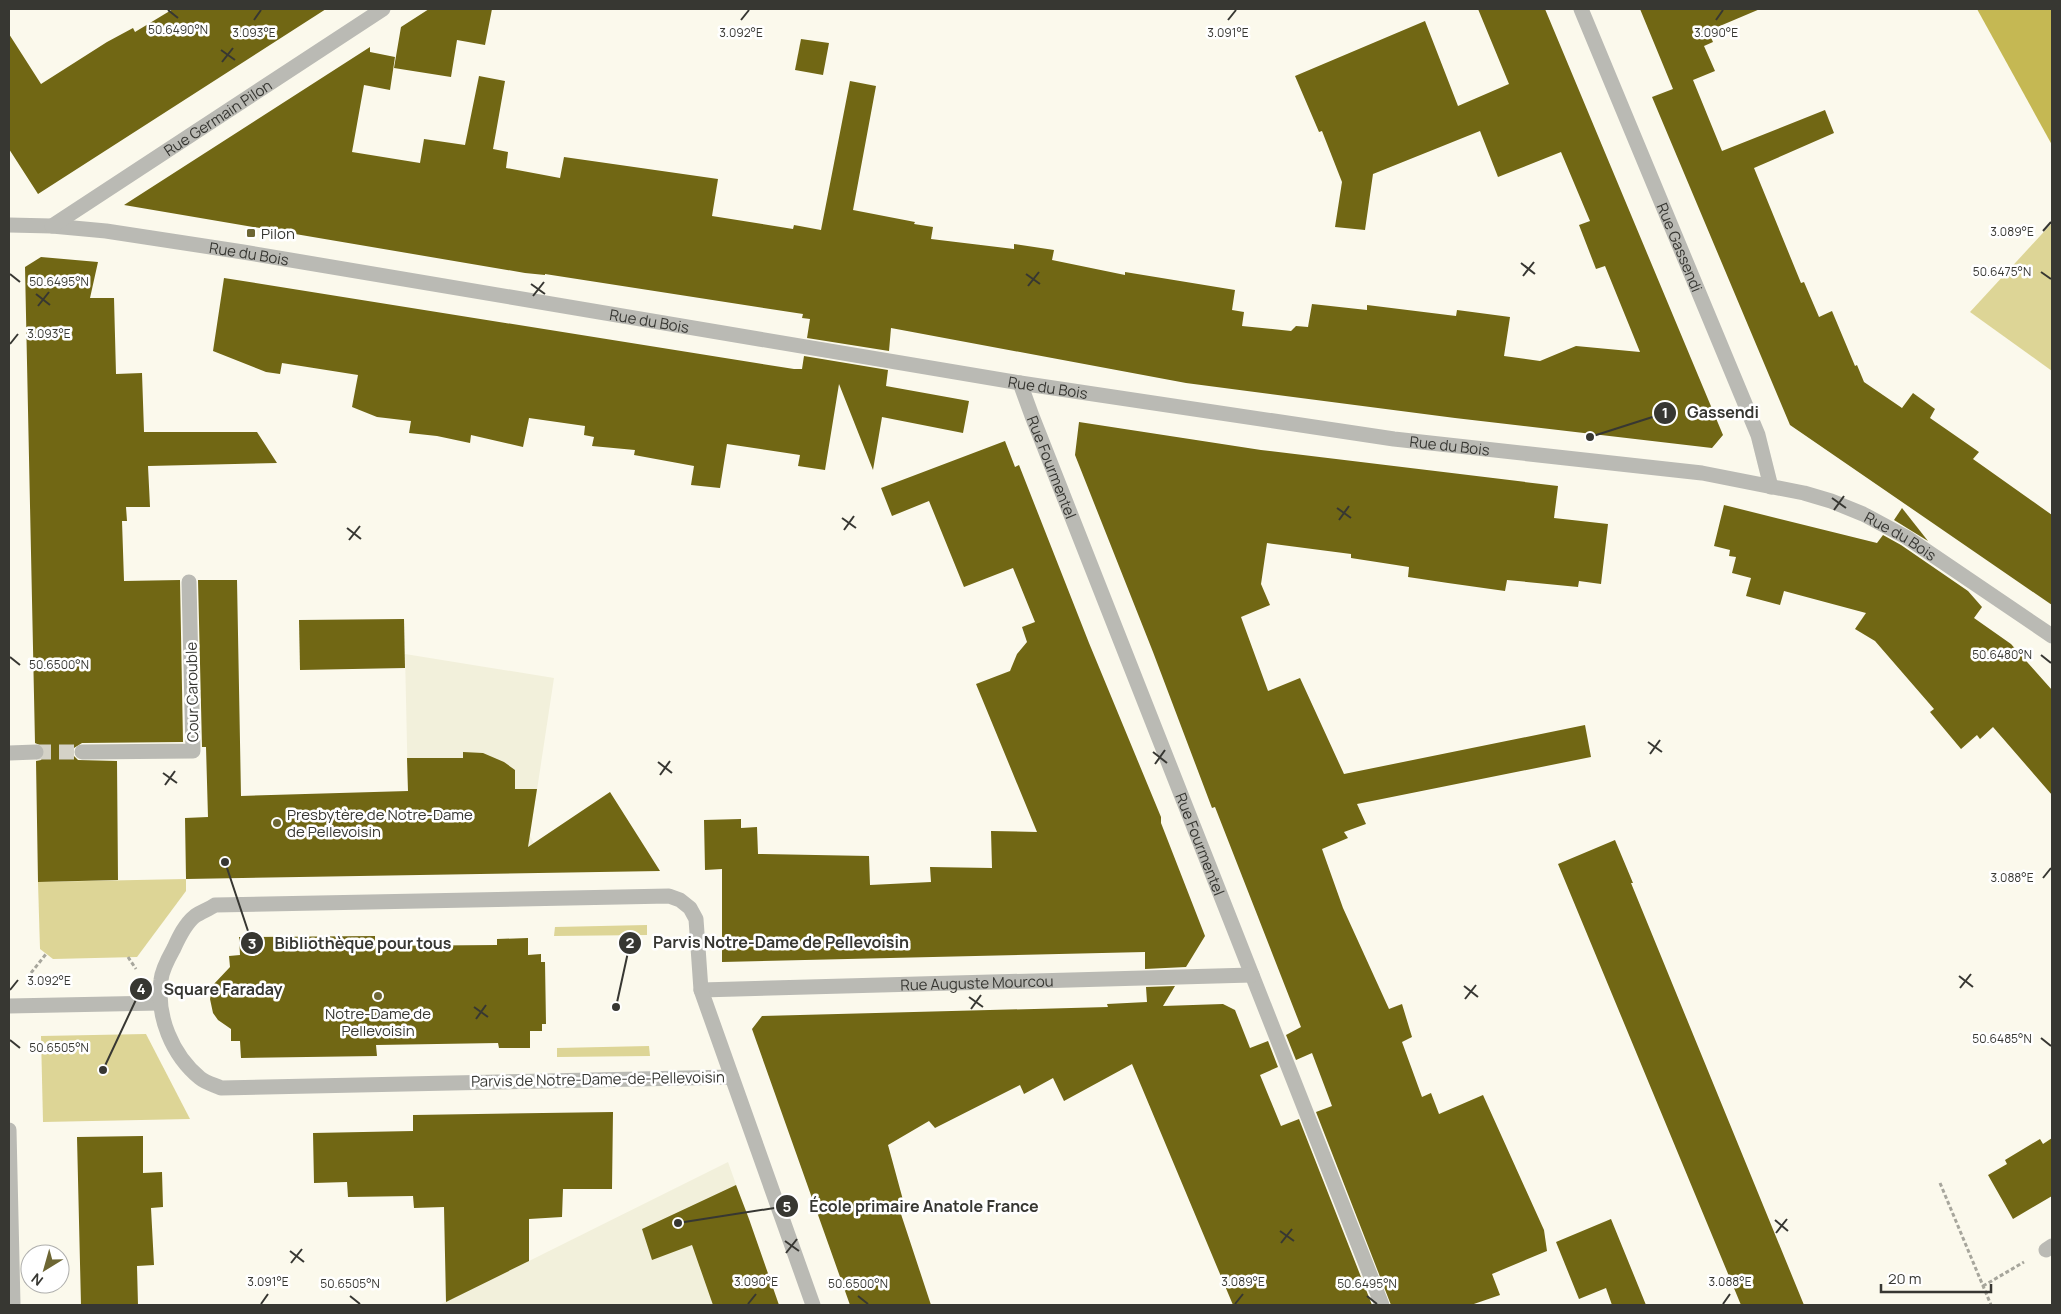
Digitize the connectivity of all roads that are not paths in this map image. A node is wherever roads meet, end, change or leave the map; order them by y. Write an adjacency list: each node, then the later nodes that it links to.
1 (383, 9): 3 (street, Rue Germain Pilon)
2 (1581, 9): 7 (street, Rue Gassendi)
3 (360, 14): 5 (street, Rue Germain Pilon)
4 (9, 225): 5 (street, Rue du Bois)
5 (52, 226): 6 (street, Rue du Bois)
6 (1020, 382): 7 (street, Rue du Bois); 13 (street, Rue Fourmentel)
7 (1771, 487): 9 (street, Rue du Bois)
8 (189, 582): 11 (street, Cour Carouble)
9 (2052, 636)
10 (36, 752): 12 (street)
11 (82, 752)
12 (9, 753)
13 (1252, 975): 14 (street, Rue Auguste Mourcou); 21 (street, Rue Fourmentel)
14 (701, 990): 15 (street, Parvis de Notre-Dame-de-Pellevoisin); 17 (street, Parvis de Notre-Dame-de-Pellevoisin)
15 (160, 1003): 16 (street); 17 (street, Parvis de Notre-Dame-de-Pellevoisin)
16 (9, 1006)
17 (732, 1077): 20 (street)
18 (9, 1130): 19 (street)
19 (13, 1305)
20 (813, 1305)
21 (1382, 1305)

